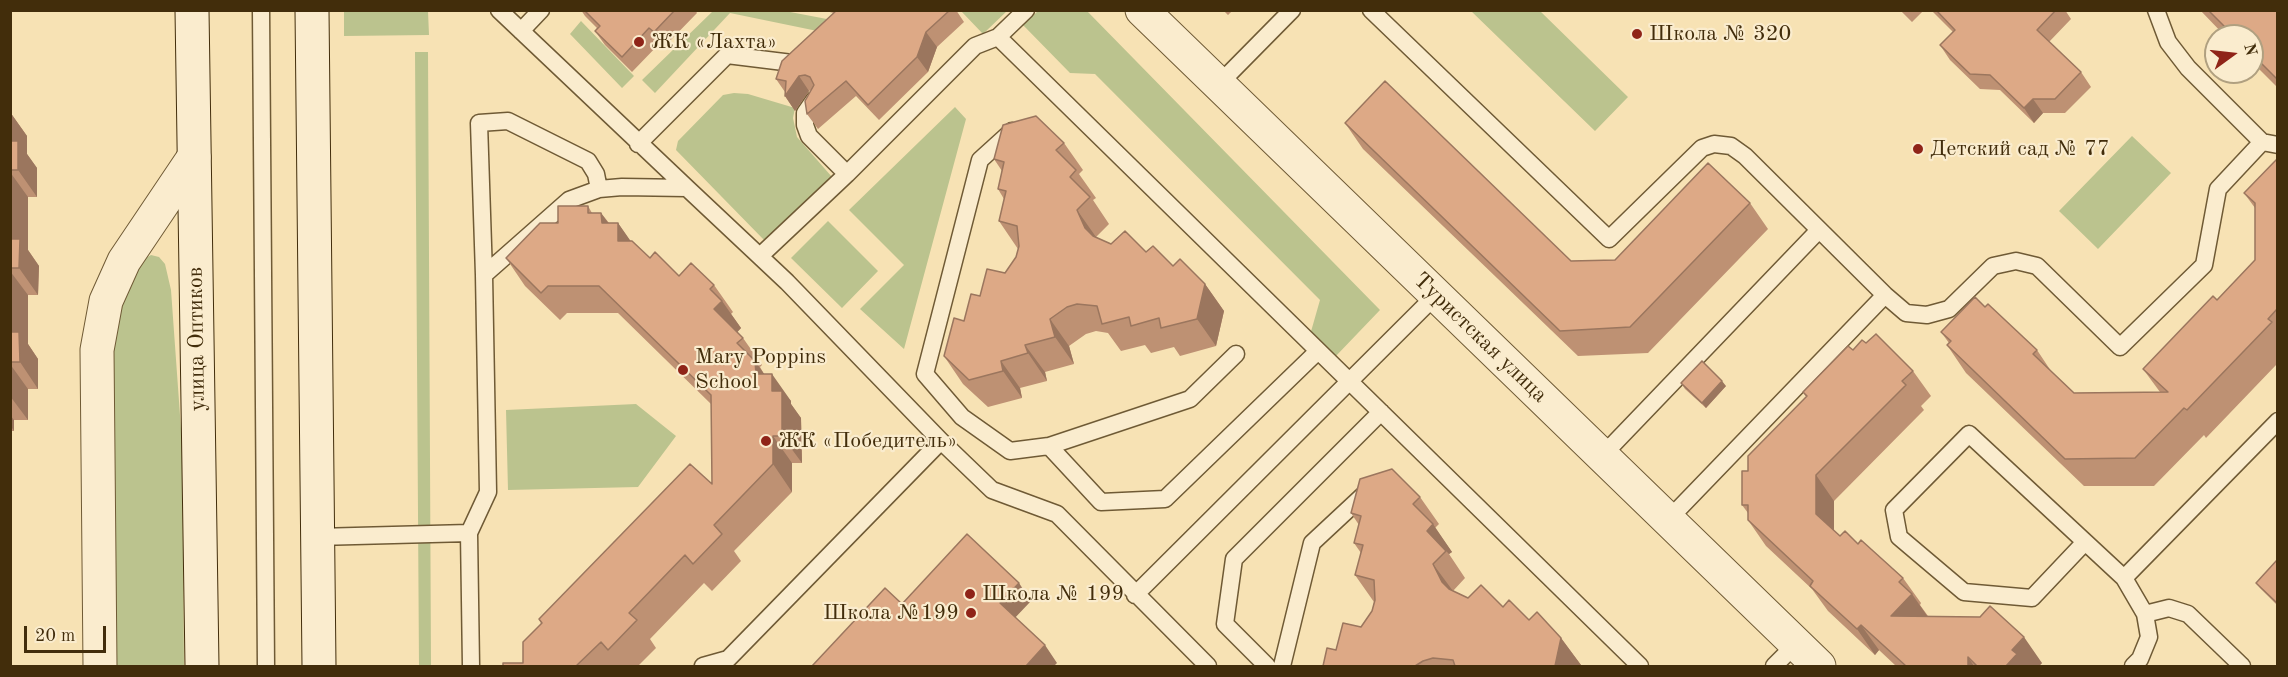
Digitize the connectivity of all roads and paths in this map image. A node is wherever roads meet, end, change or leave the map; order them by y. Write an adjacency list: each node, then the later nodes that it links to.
1 (192, 10): 19 (street, улица Оптиков)
2 (261, 10): 47 (lane)
3 (312, 10): 39 (street)
4 (499, 10): 11 (lane)
5 (541, 10): 11 (lane)
6 (1026, 10): 12 (lane)
7 (1142, 10): 14 (street, Туристская улица)
8 (1292, 10): 14 (lane)
9 (1371, 10): 23 (lane)
10 (2156, 10): 17 (lane)
11 (521, 32): 18 (lane)
12 (998, 37): 20 (lane); 28 (lane)
13 (792, 63): 18 (lane)
14 (1218, 85): 26 (street, Туристская улица)
15 (814, 100): 20 (lane)
16 (1012, 131): 34 (lane)
17 (2270, 143): 27 (lane)
18 (639, 144): 21 (lane)
19 (194, 157): 45 (street); 46 (street, улица Оптиков)
20 (847, 174): 24 (lane)
21 (687, 188): 22 (lane); 24 (lane)
22 (599, 189): 25 (lane); 25 (lane)
23 (1819, 230): 27 (lane); 35 (lane)
24 (760, 256): 33 (lane)
25 (484, 275): 38 (lane)
26 (1436, 295): 30 (lane); 35 (street, Туристская улица)
27 (1885, 295): 37 (lane)
28 (1318, 351): 30 (lane); 34 (lane)
29 (1236, 354): 34 (lane)
30 (1350, 382): 31 (lane); 42 (lane)
31 (1381, 412): 52 (lane); 54 (lane)
32 (2277, 422): 41 (lane)
33 (940, 441): 42 (lane); 50 (lane)
34 (1049, 446)
35 (1602, 456): 37 (street, Туристская улица)
36 (1373, 486): 53 (lane)
37 (1668, 520): 44 (street, Туристская улица)
38 (470, 533): 39 (lane); 49 (lane)
39 (317, 537): 48 (street)
40 (2085, 542): 40 (lane); 41 (lane)
41 (2124, 578): 43 (lane)
42 (1135, 595): 51 (lane)
43 (2145, 614): 56 (lane); 57 (lane)
44 (1785, 655): 55 (street, Туристская улица)
45 (100, 666)
46 (202, 666)
47 (266, 666)
48 (319, 666)
49 (471, 666)
50 (703, 666)
51 (1208, 666)
52 (1267, 666)
53 (1282, 666)
54 (1640, 666)
55 (1819, 666)
56 (2133, 666)
57 (2242, 666)

